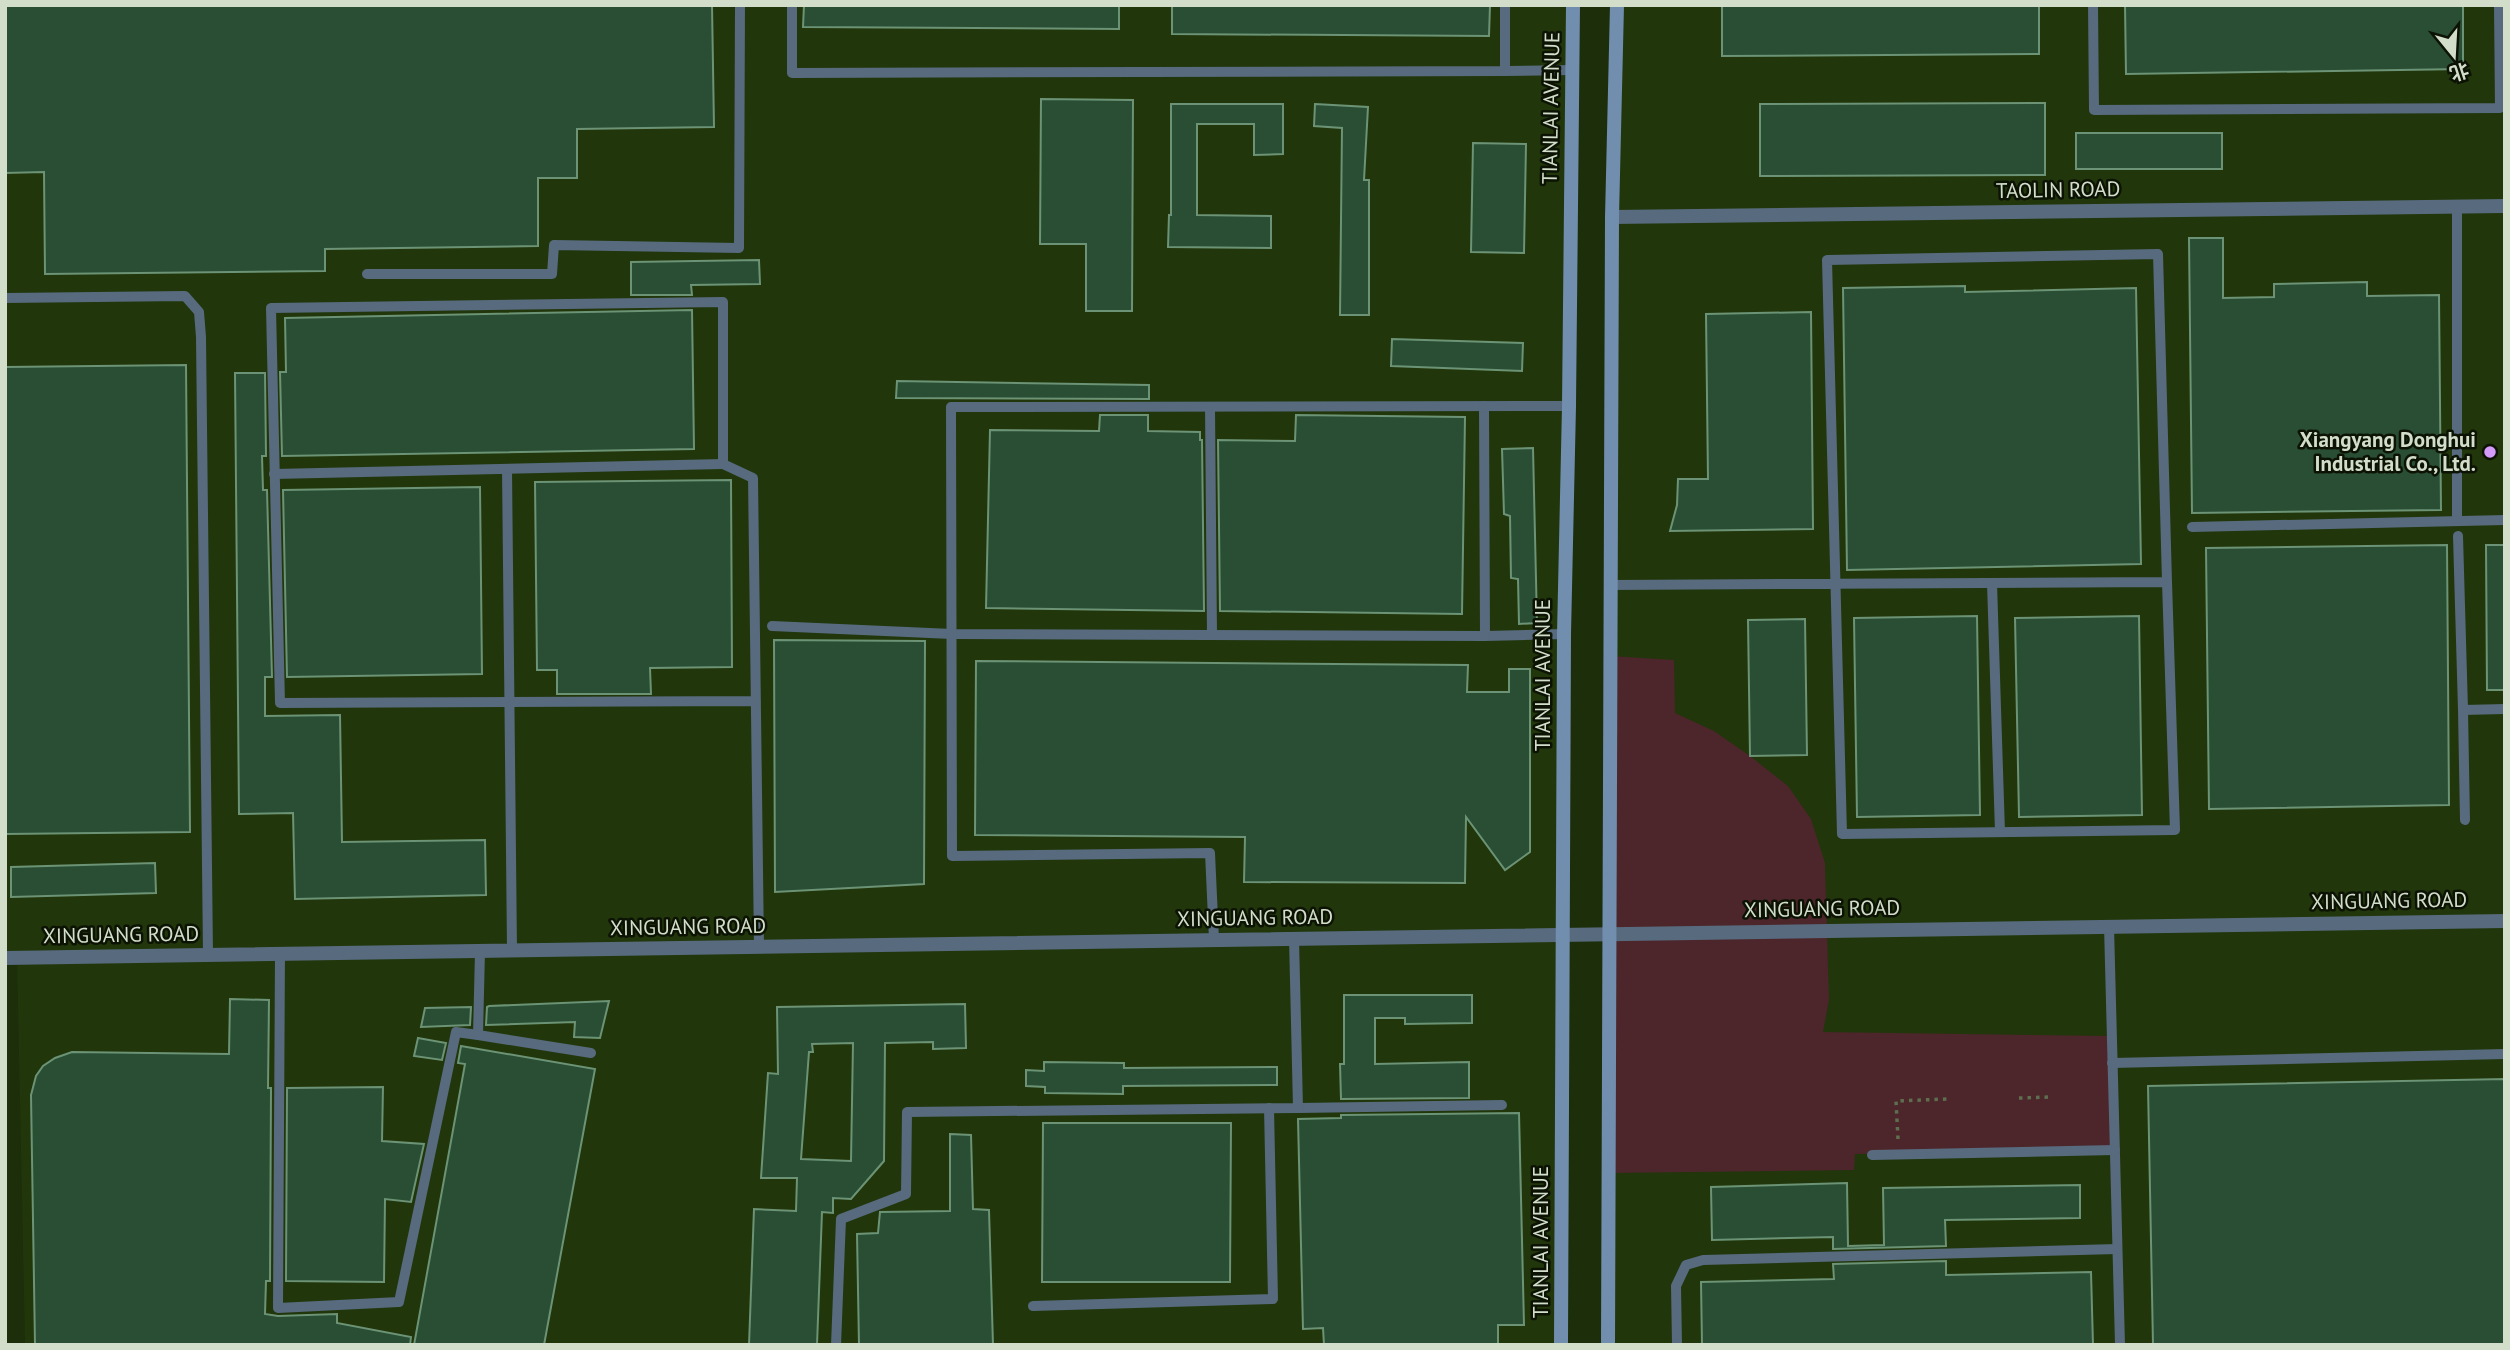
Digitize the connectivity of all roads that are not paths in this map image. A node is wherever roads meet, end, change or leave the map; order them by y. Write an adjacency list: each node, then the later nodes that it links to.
1 (740, 5): 13 (lane)
2 (792, 5): 9 (lane)
3 (1505, 5): 9 (lane)
4 (1573, 5): 8 (main road, TIANLAI AVENUE)
5 (1617, 5): 12 (main road)
6 (2094, 5): 7 (lane)
7 (2500, 5)
8 (1573, 70): 9 (lane); 16 (main road, TIANLAI AVENUE)
9 (1505, 71)
10 (2457, 206): 11 (street, TAOLIN ROAD); 12 (street, TAOLIN ROAD); 22 (lane)
11 (2505, 206)
12 (1612, 217): 28 (main road)
13 (368, 274)
14 (5, 298): 50 (lane)
15 (1484, 406): 16 (lane); 17 (lane); 33 (lane)
16 (1569, 406): 31 (main road, TIANLAI AVENUE)
17 (1210, 407): 30 (lane); 32 (lane)
18 (723, 464): 19 (lane); 20 (lane); 34 (lane)
19 (507, 469): 20 (lane); 35 (lane)
20 (274, 474): 35 (lane)
21 (2505, 520): 22 (lane)
22 (2457, 521): 23 (lane)
23 (2192, 527)
24 (2458, 536): 37 (lane)
25 (2167, 582): 26 (lane); 27 (lane); 39 (lane)
26 (1992, 583): 27 (lane); 39 (lane)
27 (1836, 584): 28 (lane); 39 (lane)
28 (1611, 585): 42 (main road)
29 (772, 626): 30 (lane)
30 (952, 634): 32 (lane); 45 (lane)
31 (1564, 634): 33 (lane); 43 (main road, TIANLAI AVENUE)
32 (1212, 635): 33 (lane)
33 (1485, 636)
34 (756, 701): 35 (lane); 46 (lane)
35 (509, 702): 47 (lane)
36 (2505, 709): 37 (lane)
37 (2463, 710): 38 (lane)
38 (2465, 820)
39 (2000, 832)
40 (2505, 921): 41 (street, XINGUANG ROAD)
41 (2109, 926): 42 (street, XINGUANG ROAD); 55 (lane)
42 (1609, 932): 43 (street, XINGUANG ROAD); 65 (main road)
43 (1564, 934): 44 (street, XINGUANG ROAD); 64 (main road, TIANLAI AVENUE)
44 (1294, 938): 45 (street, XINGUANG ROAD); 58 (lane)
45 (1214, 940): 46 (street, XINGUANG ROAD)
46 (759, 947): 47 (street, XINGUANG ROAD)
47 (512, 950): 48 (street, XINGUANG ROAD)
48 (480, 951): 49 (street, XINGUANG ROAD); 52 (lane)
49 (280, 953): 50 (street, XINGUANG ROAD); 52 (lane)
50 (208, 954): 51 (street, XINGUANG ROAD)
51 (5, 958)
52 (478, 1035): 53 (lane)
53 (591, 1053)
54 (2505, 1055): 55 (lane)
55 (2112, 1063): 59 (lane)
56 (1502, 1105): 58 (lane)
57 (1269, 1108): 58 (lane); 62 (lane); 63 (lane)
58 (1298, 1108)
59 (2115, 1150): 60 (lane); 61 (lane)
60 (1872, 1155)
61 (2117, 1249): 66 (lane); 67 (lane)
62 (1033, 1306)
63 (836, 1345)
64 (1561, 1345)
65 (1608, 1345)
66 (1678, 1345)
67 (2120, 1345)

